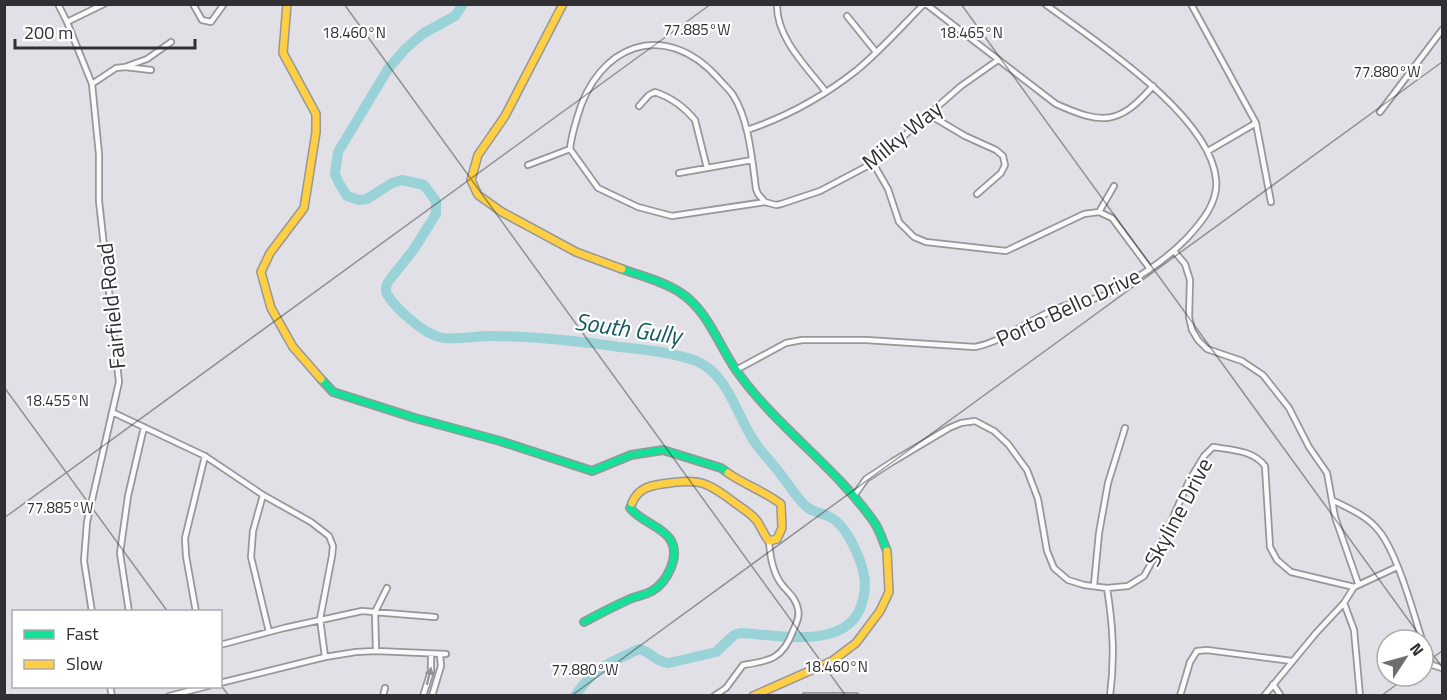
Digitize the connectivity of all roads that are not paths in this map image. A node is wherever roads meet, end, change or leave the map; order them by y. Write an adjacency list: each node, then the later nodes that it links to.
1 (58, 4): 12 (street, Fairfield Road)
2 (104, 4): 12 (street)
3 (193, 4): 4 (street)
4 (224, 4)
5 (288, 4): 49 (street)
6 (563, 4): 41 (street)
7 (777, 4): 21 (street)
8 (925, 4): 15 (street); 16 (street)
9 (1045, 4): 20 (street, Porto Bello Drive)
10 (1191, 4): 25 (street)
11 (847, 16): 15 (street)
12 (68, 22): 19 (street, Fairfield Road)
13 (1443, 30): 23 (street)
14 (171, 42): 17 (street)
15 (876, 52): 21 (street)
16 (998, 60): 20 (street); 24 (street, Milky Way)
17 (125, 67): 18 (street); 19 (street)
18 (151, 70)
19 (92, 84): 42 (street, Fairfield Road)
20 (1153, 86): 28 (street, Porto Bello Drive)
21 (826, 92): 26 (street)
22 (639, 106): 32 (street)
23 (1380, 112)
24 (928, 114): 30 (street, Milky Way); 35 (street)
25 (1256, 123): 28 (street); 37 (street)
26 (747, 130): 27 (street); 29 (street)
27 (570, 149): 31 (street); 36 (street, Milky Way)
28 (1208, 151): 39 (street, Porto Bello Drive)
29 (752, 160): 32 (street); 36 (street)
30 (873, 163): 36 (street, Milky Way); 38 (street)
31 (528, 165)
32 (707, 168): 33 (street)
33 (679, 173)
34 (1114, 186): 38 (street)
35 (977, 194)
36 (765, 202)
37 (1271, 202)
38 (1099, 212): 40 (street)
39 (1174, 251): 40 (street, Porto Bello Drive); 48 (street)
40 (1150, 268): 41 (street, Porto Bello Drive)
41 (736, 370): 47 (street)
42 (112, 412): 43 (street); 56 (street, Fairfield Road)
43 (144, 427): 45 (street); 57 (street)
44 (1125, 428): 51 (street)
45 (205, 456): 46 (street); 58 (street)
46 (263, 495): 61 (street); 64 (street)
47 (854, 496): 51 (street, Skyline Drive); 79 (street)
48 (1332, 500): 50 (street); 52 (street)
49 (769, 542): 62 (street); 78 (street)
50 (1397, 567): 52 (street); 63 (street)
51 (1094, 585): 54 (street, Skyline Drive)
52 (1356, 585): 54 (street, Skyline Drive); 55 (street)
53 (387, 588): 59 (street)
54 (1107, 588): 82 (street)
55 (1344, 603): 69 (street); 86 (street)
56 (92, 610)
57 (129, 610)
58 (196, 610)
59 (375, 612): 60 (street); 61 (street); 66 (street)
60 (435, 617)
61 (320, 619): 64 (street); 68 (street)
62 (584, 622)
63 (1418, 628)
64 (269, 632): 65 (street)
65 (222, 644)
66 (376, 651): 67 (street); 68 (street)
67 (431, 655): 76 (street, one-way to 67); 77 (street)
68 (325, 657): 70 (street)
69 (1292, 662): 71 (street); 83 (street)
70 (222, 683)
71 (1273, 684): 84 (street); 85 (street)
72 (204, 688): 74 (street)
73 (386, 688): 75 (street)
74 (169, 696)
75 (384, 696)
76 (423, 696)
77 (432, 696)
78 (714, 696)
79 (753, 696)
80 (805, 696): 81 (street)
81 (856, 696)
82 (1110, 696)
83 (1180, 696)
84 (1264, 696)
85 (1281, 696)
86 (1360, 696)

